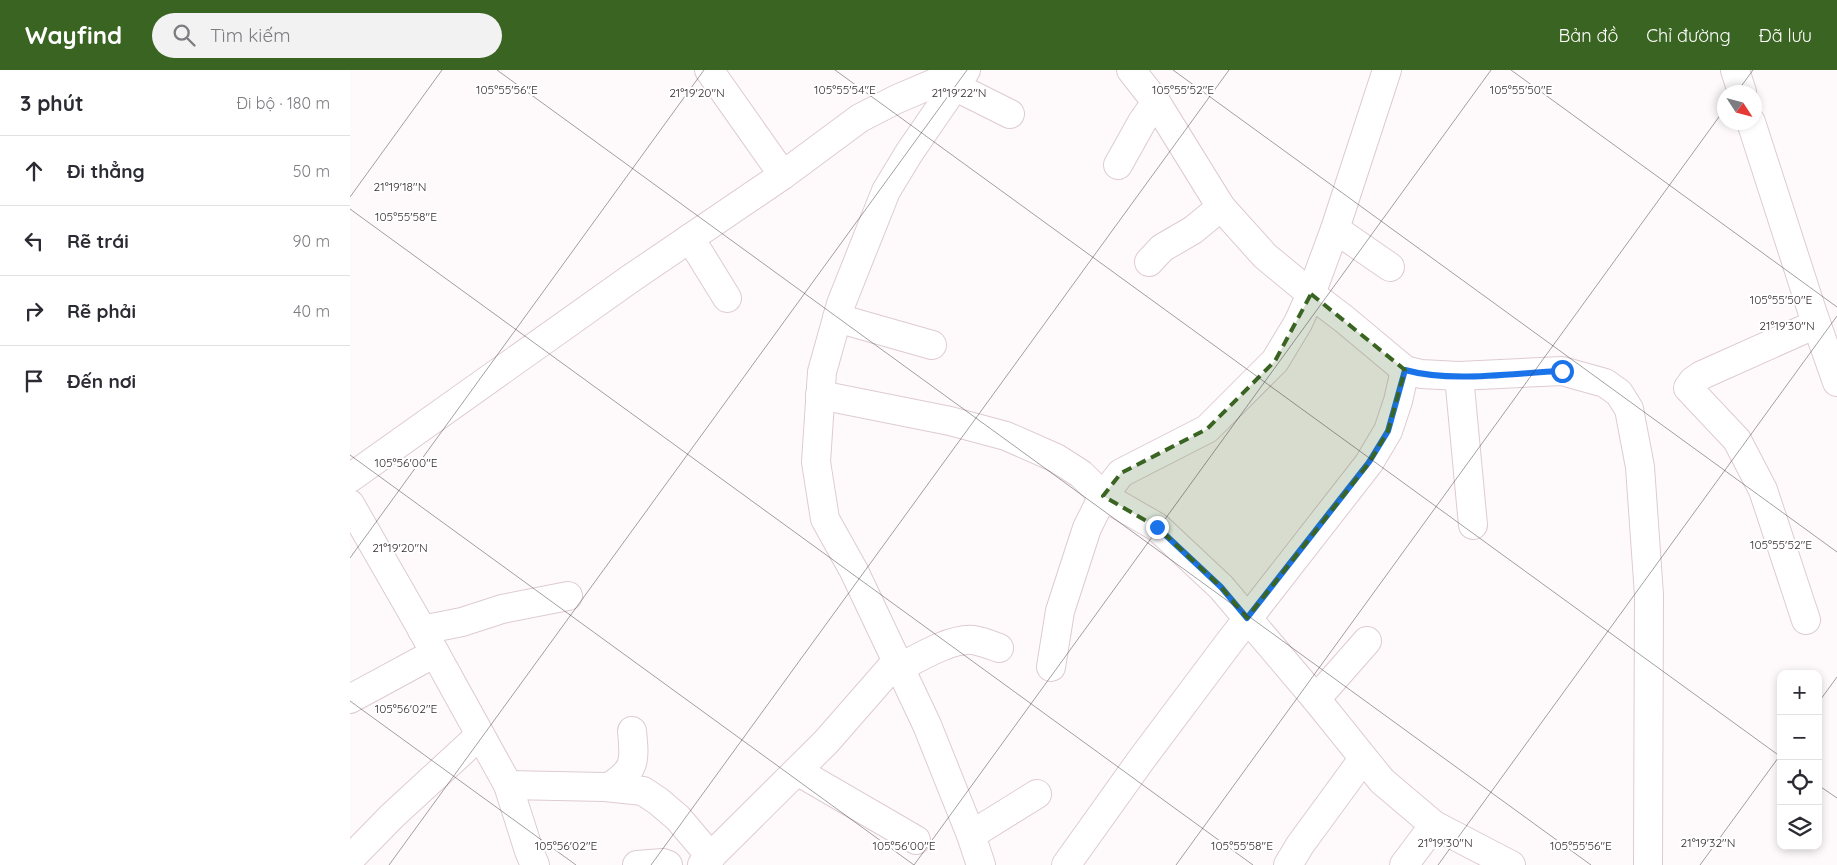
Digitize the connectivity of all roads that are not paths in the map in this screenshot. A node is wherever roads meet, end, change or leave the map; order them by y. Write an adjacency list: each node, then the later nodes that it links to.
1 (709, 70): 11 (street)
2 (1131, 70): 7 (street)
3 (1387, 70): 13 (street)
4 (1735, 70): 6 (street)
5 (962, 75): 8 (street); 11 (street); 19 (street)
6 (1740, 85)
7 (1156, 102): 10 (street); 12 (street)
8 (1010, 114)
9 (1754, 130): 20 (street)
10 (1118, 165)
11 (783, 175): 14 (street)
12 (1221, 207): 15 (street); 17 (street)
13 (1335, 229): 16 (street); 17 (street)
14 (690, 238): 18 (street); 26 (street)
15 (1149, 262)
16 (1390, 267)
17 (1311, 294): 22 (street); 27 (street)
18 (727, 298)
19 (837, 318): 21 (street); 25 (street)
20 (1816, 324): 24 (street); 32 (street)
21 (932, 345)
22 (1405, 370): 23 (street); 31 (street)
23 (1459, 376): 29 (street); 60 (street)
24 (1837, 382)
25 (820, 395): 27 (street); 36 (street)
26 (350, 478)
27 (1103, 496): 31 (street); 37 (street)
28 (350, 504): 33 (street)
29 (1473, 525)
30 (568, 596): 33 (street)
31 (1247, 618): 39 (street); 56 (street)
32 (1806, 620)
33 (429, 641): 38 (street); 41 (street)
34 (1367, 641): 39 (street)
35 (999, 648): 36 (street)
36 (898, 665): 43 (street); 48 (street)
37 (1051, 667)
38 (350, 699)
39 (1316, 699): 42 (street)
40 (632, 731): 45 (street)
41 (480, 735): 44 (street); 50 (street)
42 (1363, 759): 47 (street); 57 (street)
43 (797, 770): 49 (street); 51 (street)
44 (508, 785): 45 (street); 52 (street)
45 (610, 787): 51 (street)
46 (1037, 794): 48 (street)
47 (1434, 826): 58 (street); 59 (street)
48 (971, 835): 55 (street)
49 (916, 840)
50 (350, 859)
51 (707, 861)
52 (535, 865)
53 (637, 865): 54 (street)
54 (668, 865)
55 (981, 865)
56 (1066, 865)
57 (1288, 865)
58 (1404, 865)
59 (1511, 865)
60 (1648, 865)

